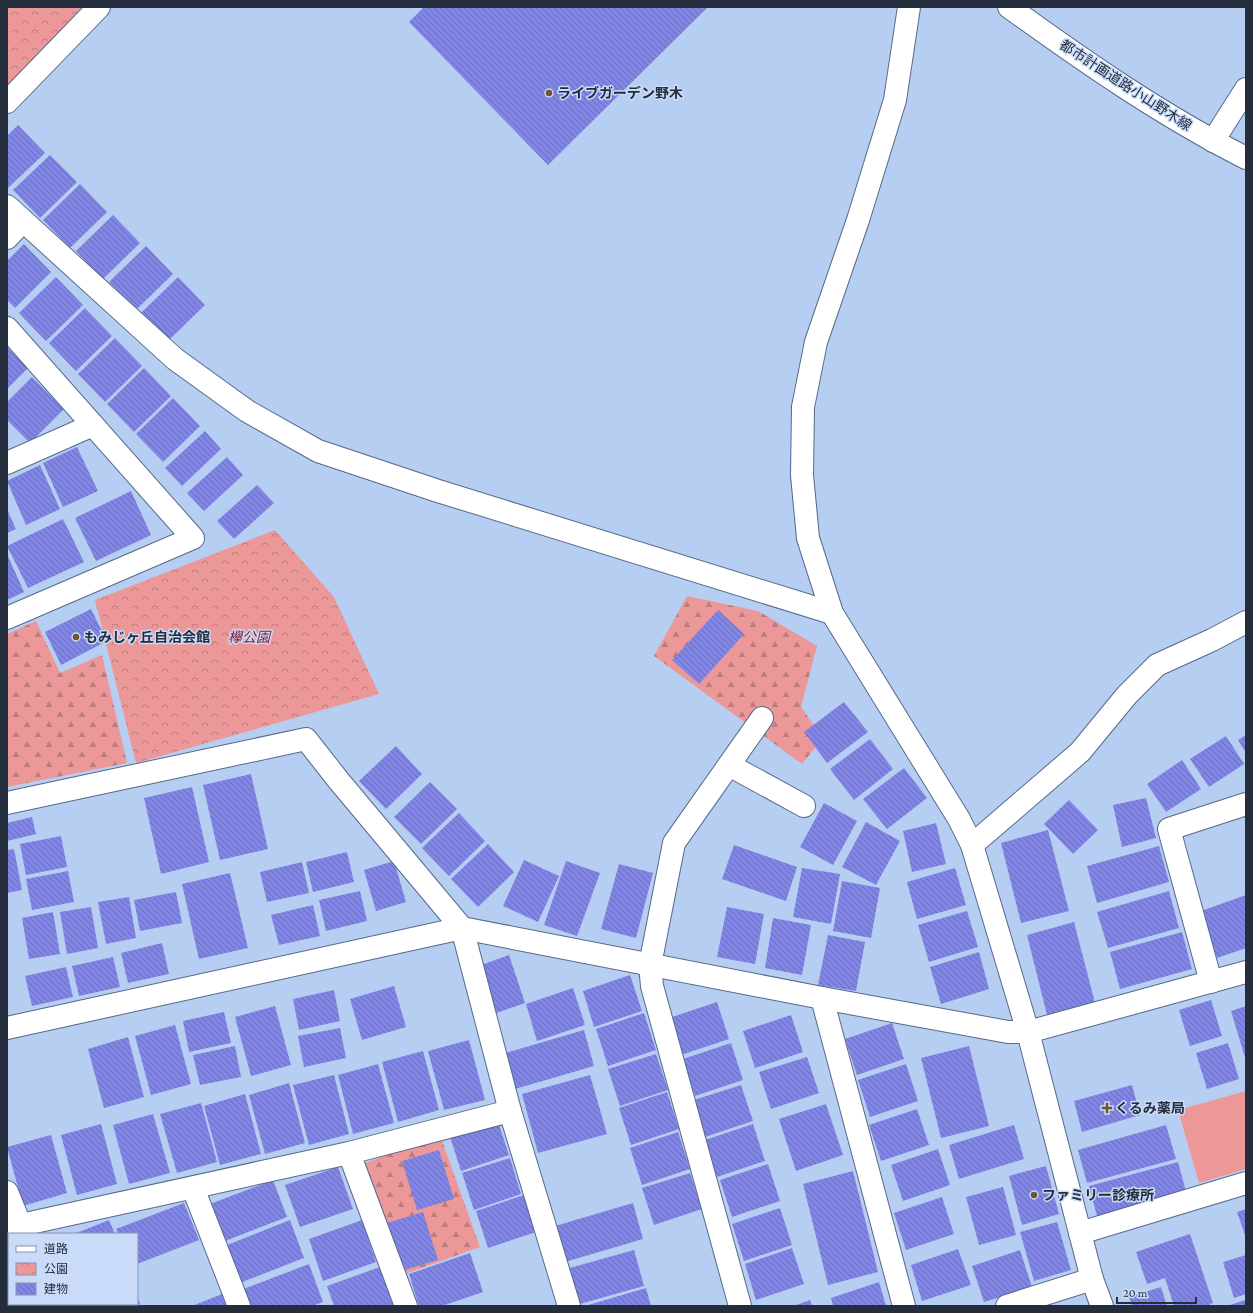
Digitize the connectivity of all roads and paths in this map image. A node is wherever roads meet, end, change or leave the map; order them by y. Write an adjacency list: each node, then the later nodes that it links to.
1 (100, 7): 5 (street)
2 (909, 7): 14 (street)
3 (1009, 7): 6 (street, 都市計画道路小山野木線)
4 (1246, 89): 6 (street)
5 (7, 102)
6 (1213, 141): 7 (street, 都市計画道路小山野木線)
7 (1246, 158)
8 (7, 206): 9 (street)
9 (23, 221): 10 (street); 14 (street)
10 (7, 238)
11 (7, 328): 12 (street)
12 (93, 425): 13 (street); 15 (street)
13 (7, 463)
14 (832, 613): 22 (street)
15 (7, 618)
16 (1246, 622): 22 (street)
17 (762, 718): 18 (street)
18 (729, 765): 21 (street); 24 (street)
19 (7, 803): 23 (street)
20 (1246, 804): 26 (street)
21 (804, 806)
22 (972, 845): 29 (street)
23 (462, 928): 24 (street); 28 (street); 30 (street)
24 (650, 965): 27 (street); 41 (street)
25 (1246, 972): 26 (street)
26 (1211, 982): 29 (street)
27 (822, 998): 29 (street); 42 (street)
28 (7, 1028)
29 (1028, 1032): 36 (street)
30 (510, 1111): 31 (street); 40 (street)
31 (349, 1153): 33 (street); 39 (street)
32 (1246, 1183): 36 (street)
33 (193, 1188): 35 (street); 38 (street)
34 (7, 1192): 35 (street)
35 (17, 1229)
36 (1080, 1233): 37 (street)
37 (1092, 1279): 43 (street); 44 (street)
38 (239, 1306)
39 (406, 1306)
40 (570, 1306)
41 (740, 1306)
42 (904, 1306)
43 (1008, 1306)
44 (1102, 1306)

